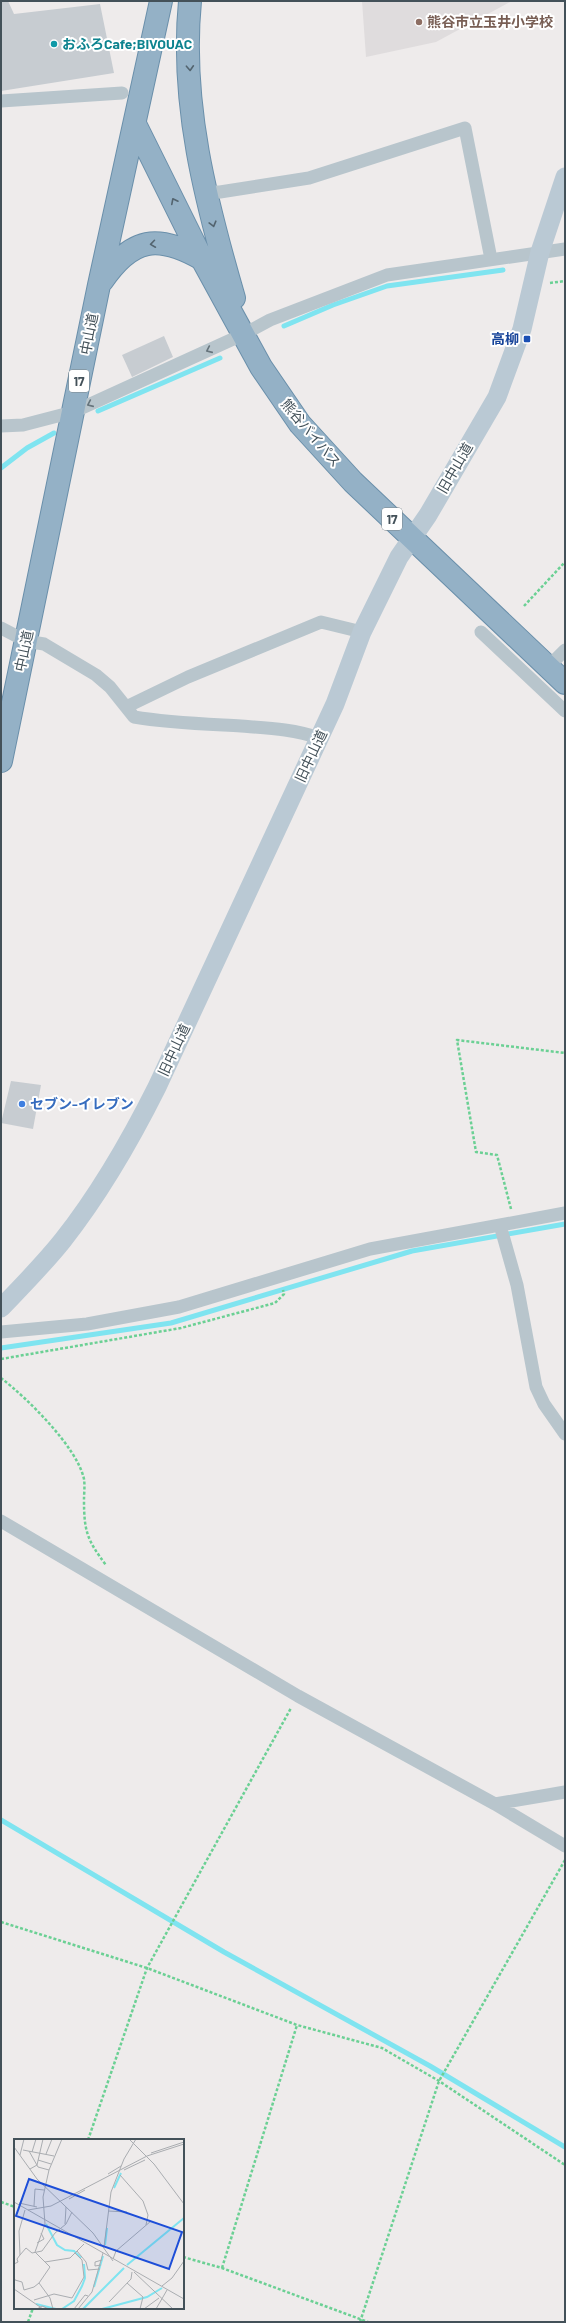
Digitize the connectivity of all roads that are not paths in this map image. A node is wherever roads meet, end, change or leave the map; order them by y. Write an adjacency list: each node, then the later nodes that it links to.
1 (160, 1): 5 (highway, 中山道 / 17)
2 (190, 1): 7 (highway, one-way to 7)
3 (122, 93): 4 (street)
4 (1, 101)
5 (135, 124): 10 (highway, 熊谷バイパス / 17, one-way to 5); 12 (highway, 中山道 / 17)
6 (565, 177): 9 (main road, 旧中山道)
7 (205, 192): 11 (street); 13 (highway, one-way to 13)
8 (565, 249): 9 (street)
9 (540, 252): 11 (street); 16 (main road, 旧中山道)
10 (202, 259): 12 (highway, one-way to 12); 13 (highway, 熊谷バイパス / 17)
11 (491, 259): 13 (street)
12 (99, 285): 14 (highway, 中山道 / 17)
13 (244, 334): 14 (street, one-way to 14); 16 (highway, 熊谷バイパス / 17)
14 (73, 412): 15 (street); 20 (highway, 中山道 / 17)
15 (1, 426)
16 (412, 538): 18 (main road, 旧中山道); 22 (highway, 熊谷バイパス / 17)
17 (1, 628): 20 (street)
18 (362, 632): 24 (street); 26 (main road, 旧中山道)
19 (481, 632): 25 (street)
20 (26, 641): 24 (street); 27 (highway, 中山道 / 17)
21 (565, 650): 22 (street)
22 (548, 667): 23 (highway, 熊谷バイパス / 17)
23 (565, 683)
24 (126, 707): 26 (street)
25 (565, 711)
26 (319, 738): 30 (main road, 旧中山道)
27 (1, 761)
28 (565, 1213): 29 (street)
29 (500, 1225): 31 (street); 32 (street)
30 (1, 1308)
31 (1, 1332)
32 (565, 1434)
33 (1, 1521): 35 (street)
34 (565, 1792): 35 (street)
35 (495, 1804): 36 (street)
36 (565, 1846)

